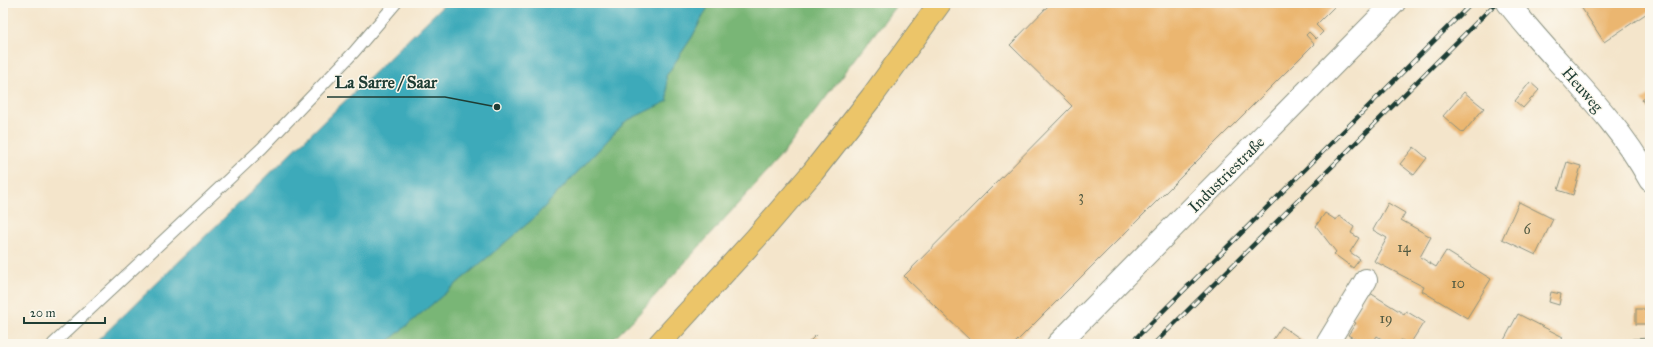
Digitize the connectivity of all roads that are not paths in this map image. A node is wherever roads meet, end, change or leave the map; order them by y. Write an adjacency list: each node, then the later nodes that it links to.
1 (396, 3): 7 (lane)
2 (940, 3): 8 (main road)
3 (1394, 3): 9 (street, Industriestraße)
4 (1508, 3): 5 (street, Heuweg)
5 (1650, 180)
6 (1366, 280): 10 (street)
7 (53, 344)
8 (659, 344)
9 (1058, 344)
10 (1327, 344)

